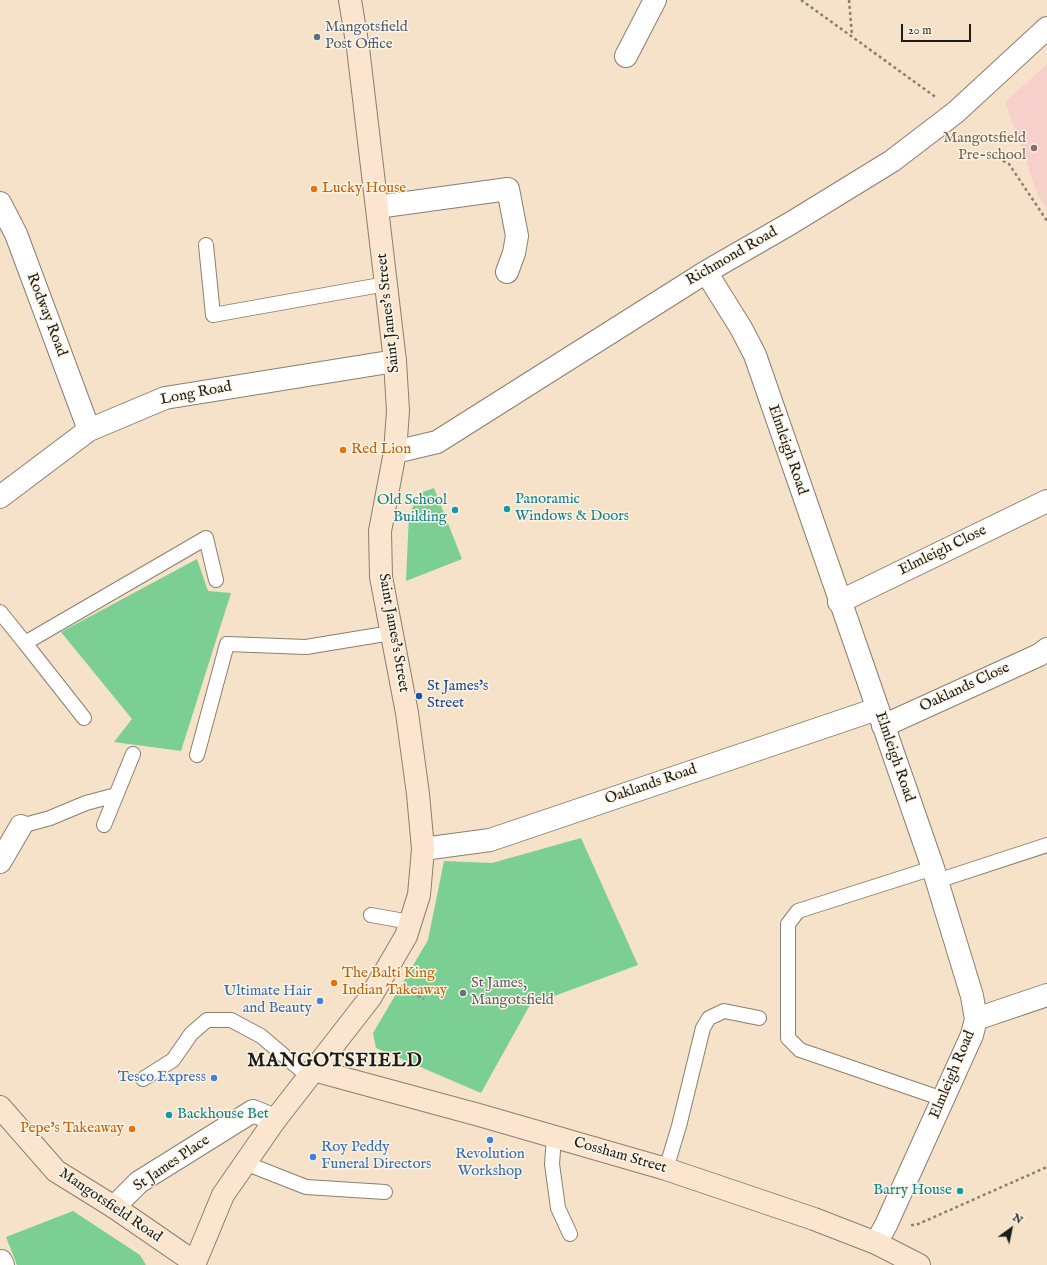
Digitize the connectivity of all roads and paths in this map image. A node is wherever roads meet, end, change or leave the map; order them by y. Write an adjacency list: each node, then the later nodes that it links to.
1 (350, 0): 11 (main road, Saint James's Street)
2 (655, 0): 7 (street)
3 (801, 0): 6 (path)
4 (849, 0): 6 (path)
5 (1047, 28): 8 (street, Richmond Road)
6 (852, 36): 8 (path)
7 (626, 56)
8 (956, 112): 15 (street, Richmond Road)
9 (987, 152): 12 (path)
10 (0, 203): 18 (street, Rodway Road)
11 (377, 207): 14 (street); 16 (main road, Saint James's Street)
12 (1047, 221)
13 (206, 245): 16 (lane)
14 (507, 272)
15 (706, 272): 19 (street, Richmond Road); 23 (street, Elmleigh Road)
16 (386, 284): 17 (main road, Saint James's Street)
17 (395, 360): 18 (street, Long Road); 19 (main road, Saint James's Street)
18 (89, 430): 20 (street, Long Road)
19 (395, 452): 25 (main road, Saint James's Street)
20 (0, 497)
21 (1047, 501): 23 (street, Elmleigh Close)
22 (216, 580): 26 (lane)
23 (840, 602): 28 (street, Elmleigh Road)
24 (0, 612): 26 (lane)
25 (391, 633): 31 (lane); 36 (main road, Saint James's Street)
26 (25, 643): 29 (lane)
27 (1047, 649): 28 (street, Oaklands Close)
28 (880, 717): 36 (street, Oaklands Road); 38 (street, Elmleigh Road)
29 (84, 718)
30 (133, 754): 32 (lane)
31 (197, 754)
32 (116, 795): 33 (lane); 34 (lane)
33 (104, 825)
34 (21, 826): 37 (street)
35 (1047, 844): 38 (lane)
36 (423, 849): 40 (main road, Saint James's Street)
37 (0, 862)
38 (935, 874): 45 (street, Elmleigh Road); 48 (lane)
39 (371, 914): 40 (lane)
40 (410, 922): 46 (main road, Saint James's Street)
41 (400, 986): 43 (path)
42 (1047, 995): 45 (street)
43 (424, 998)
44 (759, 1018): 54 (lane)
45 (976, 1019): 48 (street, Elmleigh Road)
46 (310, 1073): 47 (lane); 50 (main road, Saint James's Street); 51 (main road, Cossham Street)
47 (143, 1078)
48 (942, 1099): 58 (street, Elmleigh Road)
49 (0, 1106): 56 (main road, Mangotsfield Road)
50 (275, 1120): 52 (main road, Saint James's Street); 56 (street, St James Place)
51 (554, 1137): 54 (main road, Cossham Street); 57 (lane)
52 (245, 1163): 55 (lane); 59 (main road, Saint James's Street)
53 (1047, 1167): 58 (path)
54 (666, 1169): 58 (main road, Cossham Street)
55 (385, 1192)
56 (114, 1208): 59 (main road, Mangotsfield Road)
57 (570, 1234)
58 (881, 1234): 60 (main road, Cossham Street)
59 (194, 1264)
60 (919, 1265)

